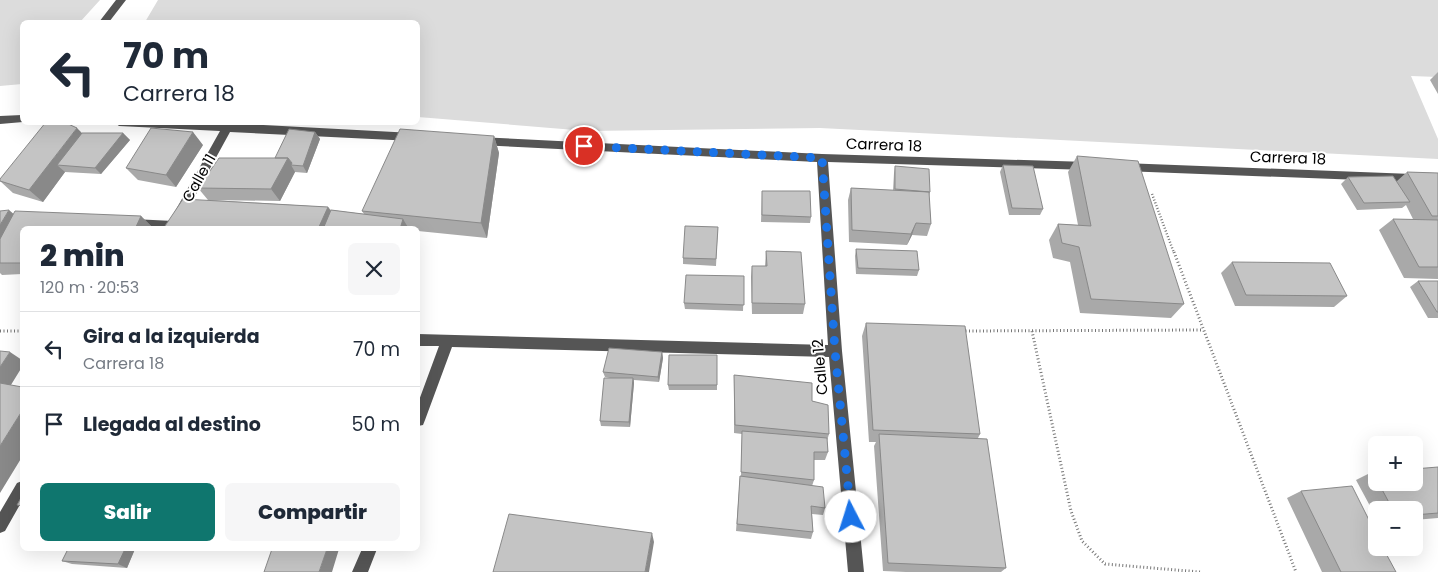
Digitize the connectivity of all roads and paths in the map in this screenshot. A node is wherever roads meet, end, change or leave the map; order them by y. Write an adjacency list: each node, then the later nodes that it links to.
1 (120, 0): 2 (street)
2 (105, 20)
3 (20, 119): 4 (street)
4 (0, 120)
5 (173, 125): 6 (street)
6 (227, 128): 7 (street); 14 (street, Calle 11)
7 (425, 138)
8 (465, 140): 9 (street, Carrera 18)
9 (822, 158): 10 (street, Carrera 18); 22 (street, Calle 12)
10 (1142, 168): 11 (street, Carrera 18); 15 (path)
11 (1438, 179)
12 (119, 223): 13 (street)
13 (151, 226)
14 (173, 226)
15 (1203, 330): 19 (path); 30 (path)
16 (0, 331): 17 (path)
17 (20, 331)
18 (952, 331): 19 (path)
19 (1032, 331): 29 (path)
20 (420, 340): 21 (street)
21 (448, 341): 22 (street); 23 (street)
22 (835, 351): 28 (street, Calle 12)
23 (420, 415)
24 (20, 491): 25 (street)
25 (0, 526)
26 (368, 551): 27 (street)
27 (360, 572)
28 (856, 572)
29 (1200, 572)
30 (1296, 572)

